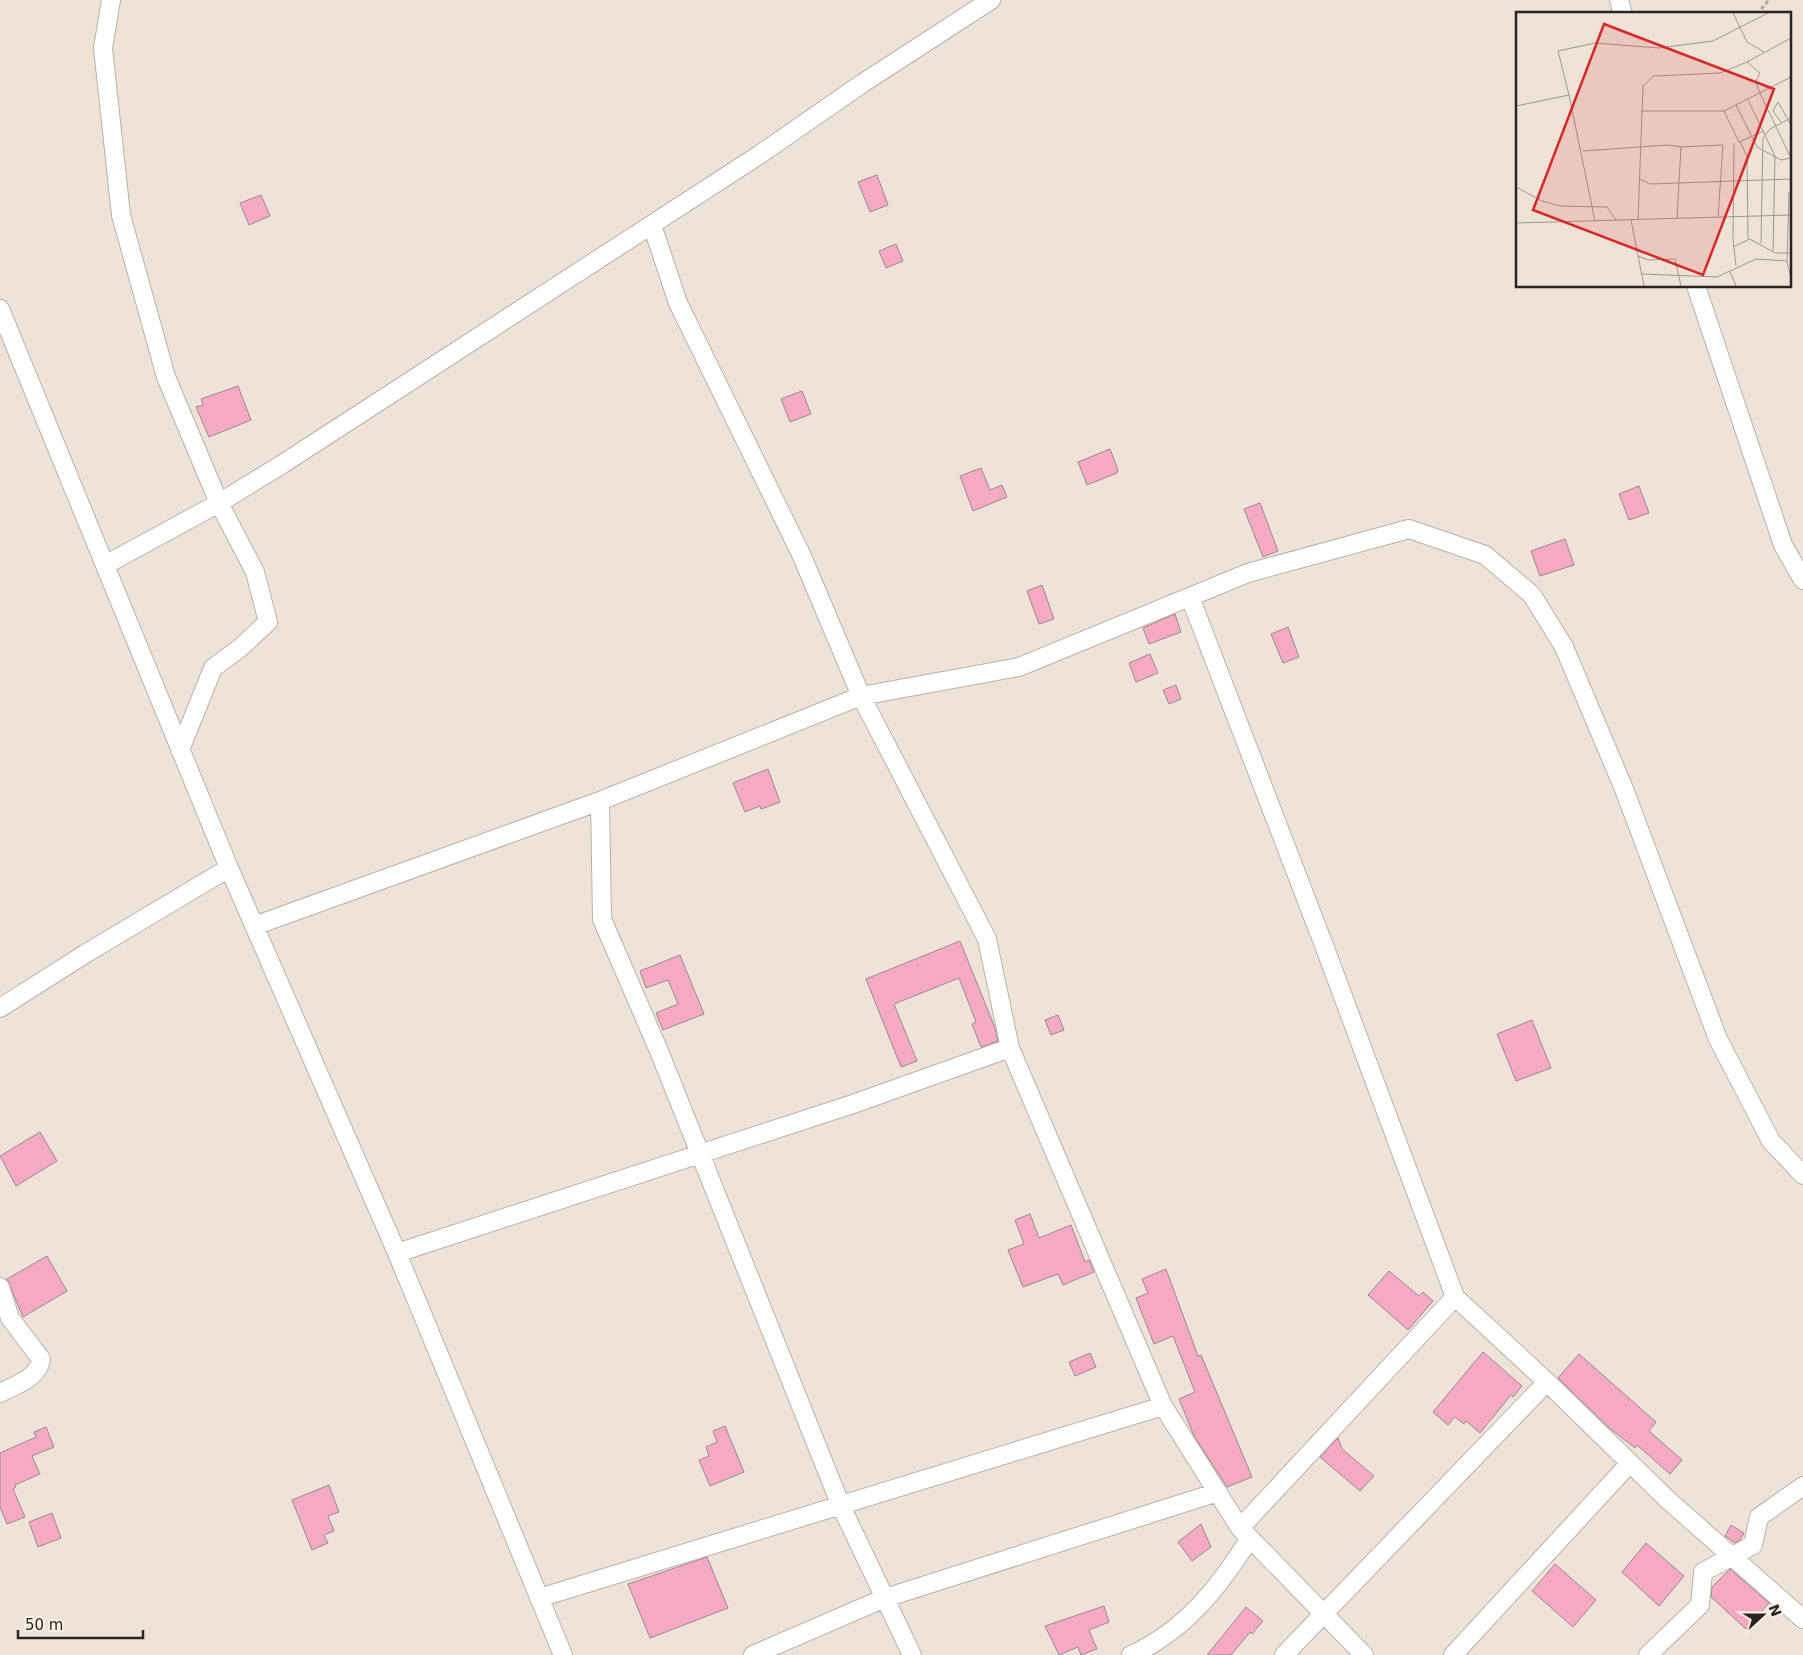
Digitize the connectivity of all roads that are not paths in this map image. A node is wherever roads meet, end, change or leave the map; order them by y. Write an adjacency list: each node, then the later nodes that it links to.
1 (111, 0): 6 (street)
2 (991, 0): 3 (street)
3 (652, 225): 6 (street); 10 (street)
4 (1697, 288): 8 (street)
5 (0, 309): 7 (street)
6 (219, 503): 7 (street); 11 (street)
7 (105, 565): 11 (street)
8 (1803, 580)
9 (1190, 597): 10 (street); 18 (street); 21 (street)
10 (861, 696): 12 (street); 16 (street)
11 (180, 750): 13 (street)
12 (600, 801): 14 (street); 17 (street)
13 (229, 868): 14 (street); 15 (street)
14 (254, 926): 19 (street)
15 (0, 1008)
16 (1010, 1048): 17 (street); 24 (street)
17 (699, 1154): 19 (street); 28 (street)
18 (1803, 1175)
19 (397, 1253): 31 (street)
20 (0, 1287): 23 (street)
21 (1455, 1297): 22 (street); 29 (street)
22 (1547, 1382): 25 (street); 33 (street)
23 (0, 1393)
24 (1164, 1406): 27 (street); 28 (street)
25 (1630, 1463): 30 (street); 41 (street)
26 (1803, 1486): 30 (street)
27 (1218, 1492): 29 (street); 32 (street)
28 (841, 1506): 31 (street); 32 (street)
29 (1245, 1533): 33 (street); 38 (street)
30 (1733, 1557): 34 (street); 42 (street)
31 (539, 1598): 35 (street)
32 (885, 1598): 36 (street); 37 (street)
33 (1324, 1614): 39 (street); 40 (street)
34 (1803, 1619)
35 (563, 1655)
36 (754, 1655)
37 (912, 1655)
38 (1131, 1655)
39 (1284, 1655)
40 (1364, 1655)
41 (1453, 1655)
42 (1648, 1655)

